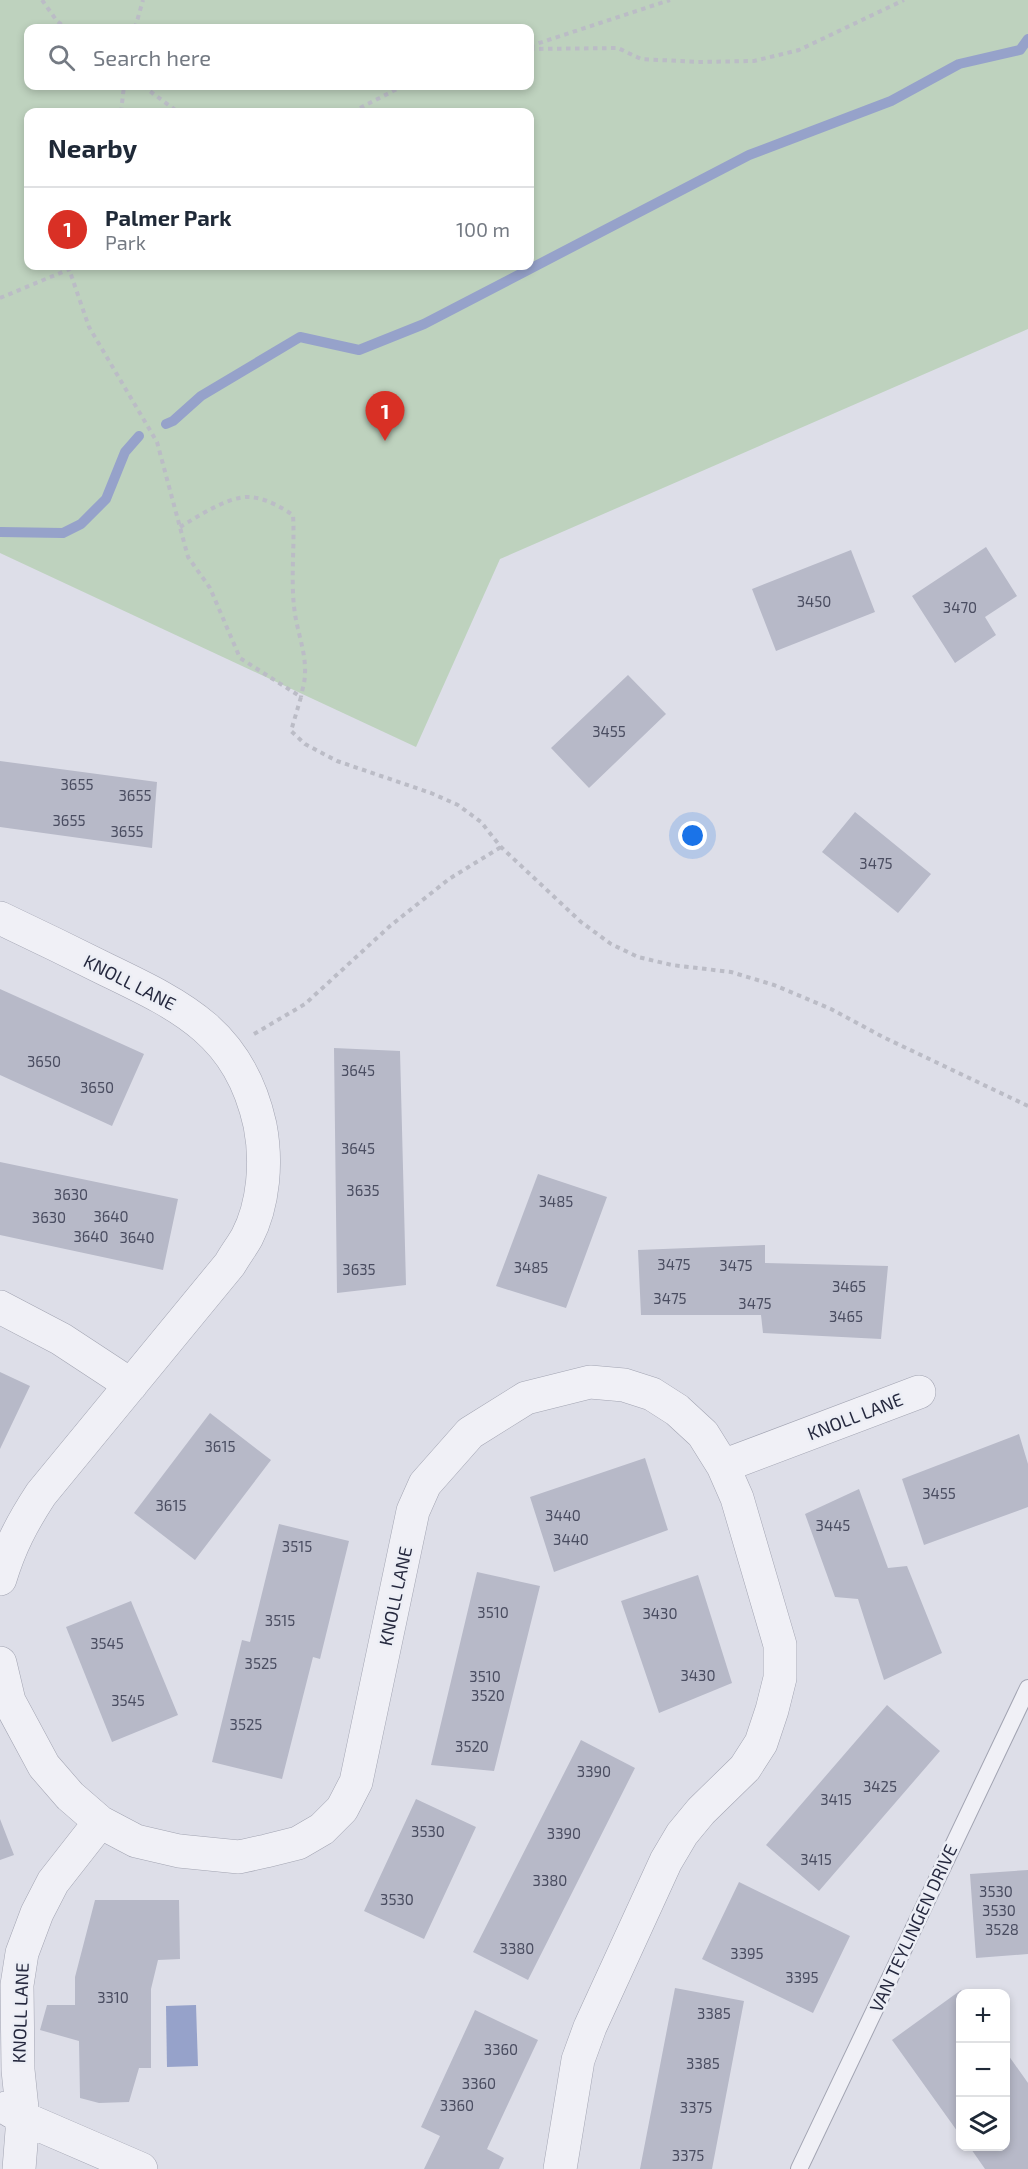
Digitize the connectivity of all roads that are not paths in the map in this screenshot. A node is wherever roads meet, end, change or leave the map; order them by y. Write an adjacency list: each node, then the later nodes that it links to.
1 (0, 918): 3 (street, KNOLL LANE)
2 (0, 1307): 3 (street)
3 (131, 1385): 6 (street, KNOLL LANE)
4 (919, 1392): 5 (street, KNOLL LANE)
5 (723, 1466): 9 (street, KNOLL LANE); 14 (street, KNOLL LANE)
6 (0, 1579)
7 (0, 1663): 9 (street, KNOLL LANE)
8 (1028, 1688): 15 (lane, VAN TEYLINGEN DRIVE)
9 (100, 1822): 10 (street, KNOLL LANE)
10 (12, 2111): 11 (street); 12 (street, KNOLL LANE); 13 (street)
11 (0, 2141)
12 (19, 2169)
13 (141, 2169)
14 (560, 2169)
15 (800, 2169)

